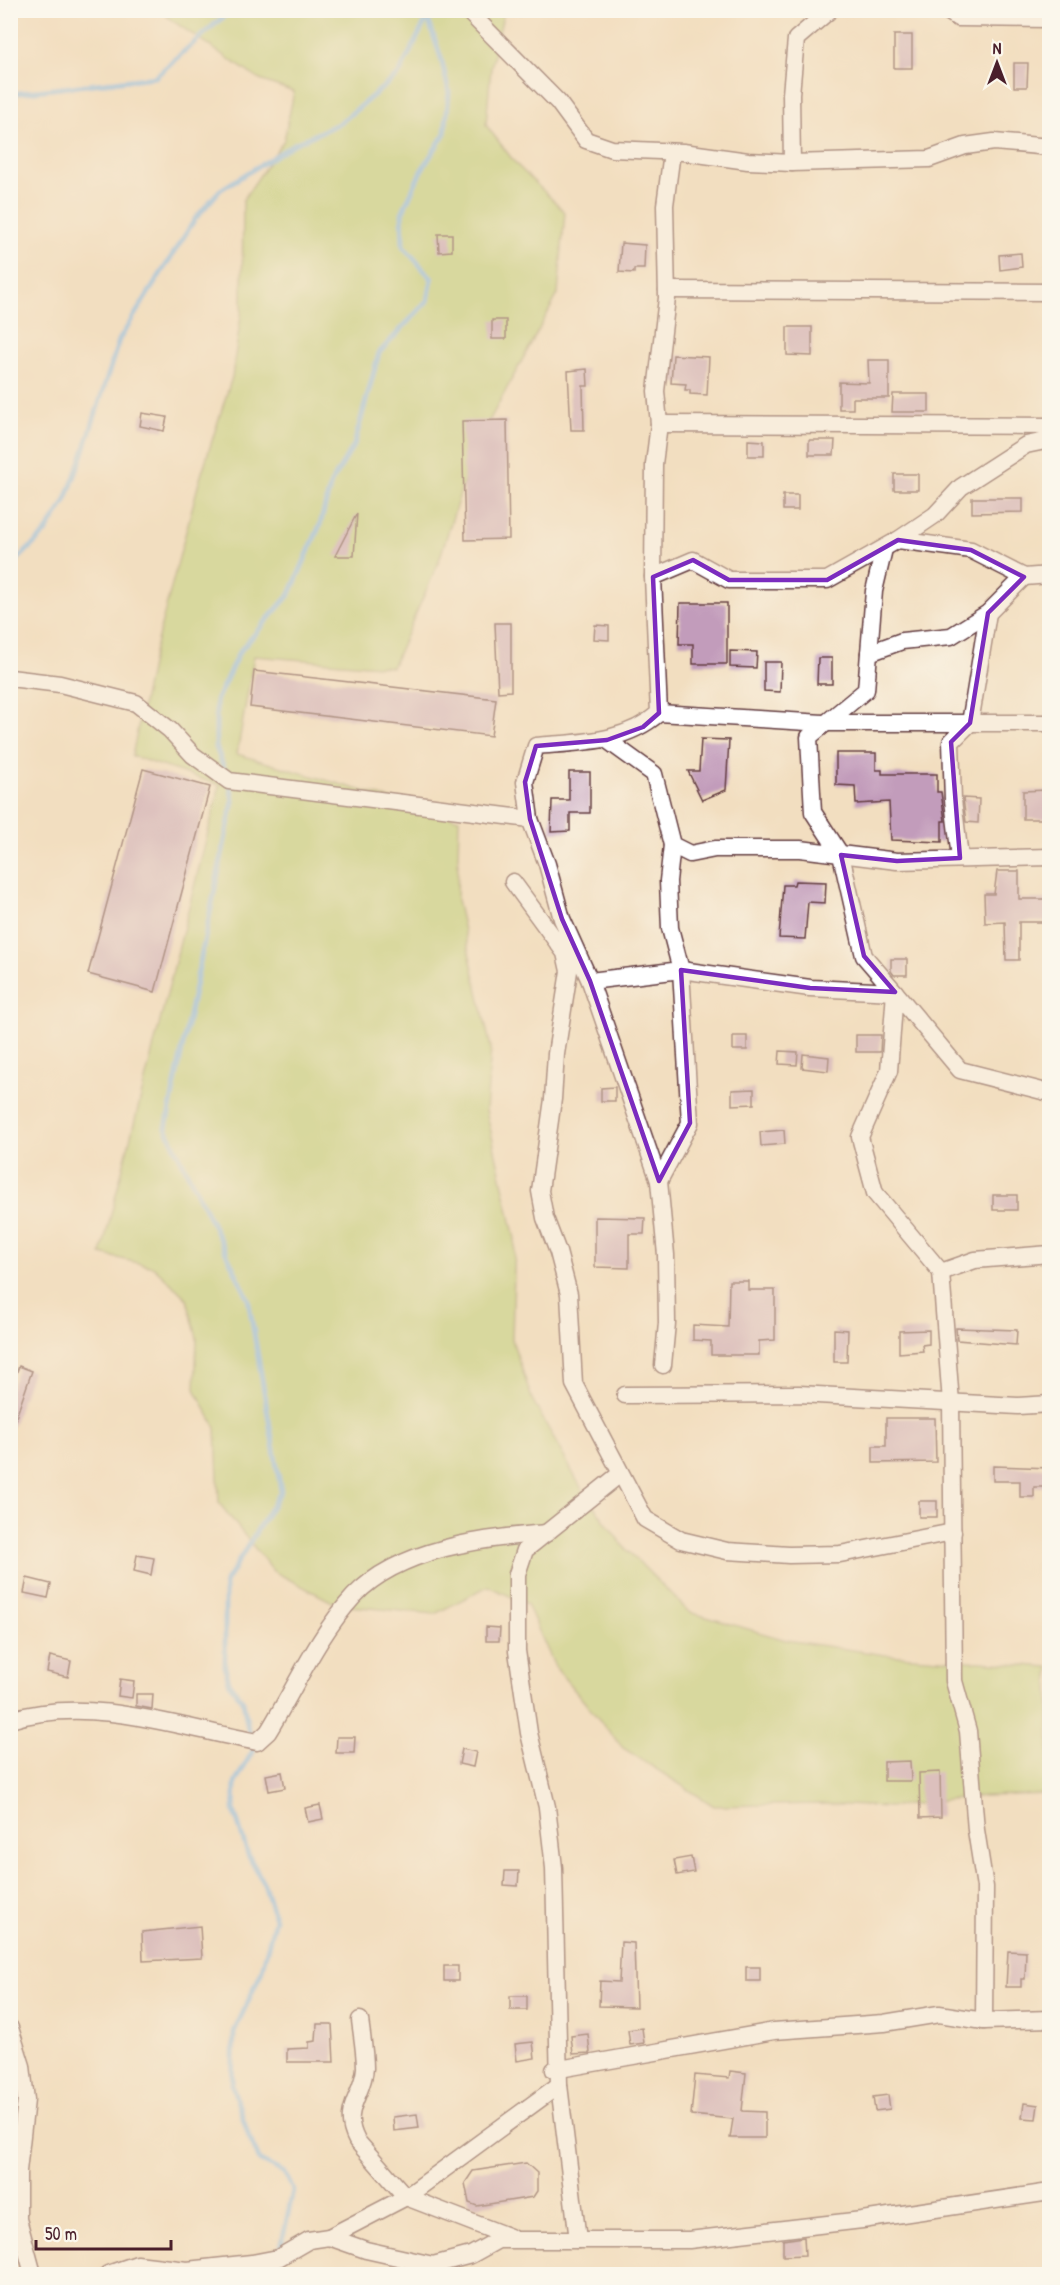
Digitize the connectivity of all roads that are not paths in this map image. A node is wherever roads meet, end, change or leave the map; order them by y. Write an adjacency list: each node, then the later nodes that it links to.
1 (467, 10): 6 (street)
2 (830, 10): 7 (street)
3 (946, 10): 4 (street)
4 (1050, 19)
5 (1050, 147): 7 (street)
6 (672, 152): 7 (street); 8 (street)
7 (792, 163)
8 (667, 291): 9 (street); 10 (street)
9 (1050, 292)
10 (659, 424): 11 (street); 15 (street)
11 (1050, 426)
12 (1050, 440): 13 (street)
13 (891, 544): 15 (street); 16 (street); 18 (street)
14 (1050, 575): 16 (street)
15 (653, 577): 20 (street)
16 (1024, 577): 17 (street)
17 (988, 613): 18 (street); 22 (street)
18 (869, 653): 21 (street)
19 (10, 678): 25 (street)
20 (659, 713): 21 (street); 24 (street)
21 (823, 723): 22 (street); 27 (street)
22 (970, 723): 23 (street); 29 (street)
23 (1050, 723)
24 (606, 740): 25 (street); 26 (street)
25 (530, 819): 32 (street)
26 (672, 845): 27 (street); 31 (street)
27 (842, 855): 29 (street); 33 (street)
28 (1050, 857): 29 (street)
29 (960, 858)
30 (513, 882): 42 (street)
31 (681, 970): 32 (street); 33 (street); 35 (street)
32 (590, 981): 35 (street)
33 (895, 992): 34 (street); 37 (street)
34 (1050, 1093)
35 (659, 1181): 38 (street)
36 (1050, 1254): 37 (street)
37 (941, 1272): 40 (street)
38 (663, 1365)
39 (625, 1395): 40 (street)
40 (951, 1403): 41 (street); 43 (street)
41 (1050, 1404)
42 (620, 1474): 43 (street); 44 (street)
43 (953, 1532): 48 (street)
44 (548, 1533): 45 (street); 50 (street)
45 (10, 1720)
46 (1050, 2019): 48 (street)
47 (360, 2020): 52 (street)
48 (984, 2020): 50 (street)
49 (10, 2028): 56 (street)
50 (556, 2077): 52 (street); 55 (street)
51 (1050, 2192): 55 (street)
52 (406, 2197): 53 (street); 54 (street)
53 (329, 2237): 54 (street); 57 (street)
54 (514, 2238): 55 (street)
55 (578, 2240)
56 (33, 2274)
57 (108, 2274)

